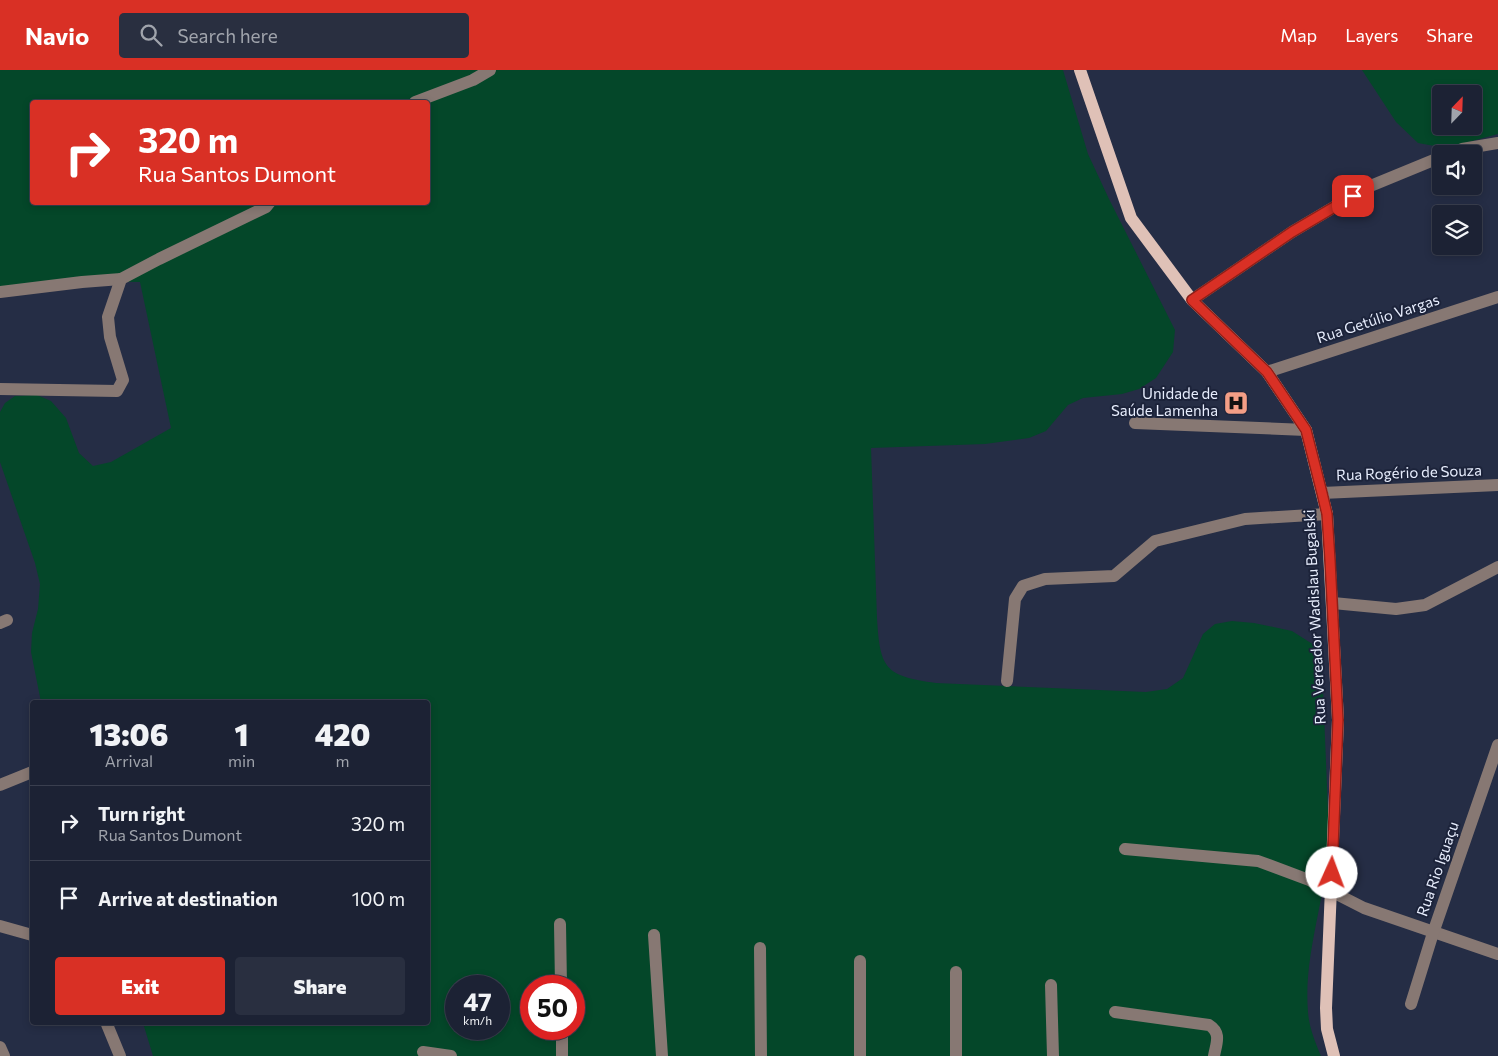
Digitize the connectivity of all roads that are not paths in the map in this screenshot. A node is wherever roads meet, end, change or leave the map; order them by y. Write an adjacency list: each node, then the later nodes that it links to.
1 (490, 70): 3 (street)
2 (1080, 70): 11 (main road, Rua Vereador Wadislau Bugalski)
3 (420, 100)
4 (1498, 143): 5 (street)
5 (1482, 146)
6 (1432, 161): 11 (street)
7 (268, 205): 8 (street)
8 (121, 279): 9 (street); 13 (street)
9 (0, 292)
10 (1498, 297): 12 (street, Rua Getúlio Vargas)
11 (1192, 300): 12 (main road, Rua Vereador Wadislau Bugalski)
12 (1267, 372): 15 (main road, Rua Vereador Wadislau Bugalski)
13 (0, 389)
14 (1135, 423): 15 (street)
15 (1306, 430): 17 (main road, Rua Vereador Wadislau Bugalski)
16 (1498, 485): 17 (street, Rua Rogério de Souza)
17 (1322, 493): 18 (main road, Rua Vereador Wadislau Bugalski)
18 (1327, 514): 20 (main road, Rua Vereador Wadislau Bugalski); 21 (street)
19 (1498, 567): 20 (street)
20 (1333, 603): 26 (main road, Rua Vereador Wadislau Bugalski)
21 (1008, 681)
22 (1498, 745): 29 (street, Rua Rio Iguaçu)
23 (30, 773): 24 (street)
24 (0, 785)
25 (1125, 848): 26 (street)
26 (1331, 893): 29 (street); 54 (main road, Rua Vereador Wadislau Bugalski)
27 (560, 924): 36 (street)
28 (0, 926): 30 (street)
29 (1433, 932): 33 (street); 38 (street, Rua Rio Iguaçu)
30 (30, 934)
31 (654, 935): 48 (street)
32 (760, 948): 49 (street)
33 (1498, 954)
34 (860, 961): 50 (street)
35 (956, 972): 51 (street)
36 (561, 975)
37 (1051, 985): 52 (street)
38 (1411, 1004)
39 (1115, 1012): 53 (street)
40 (107, 1025): 45 (street)
41 (562, 1040): 47 (street)
42 (0, 1047): 44 (street)
43 (423, 1052): 46 (street)
44 (4, 1056)
45 (120, 1056)
46 (451, 1056)
47 (562, 1056)
48 (662, 1056)
49 (761, 1056)
50 (860, 1056)
51 (956, 1056)
52 (1053, 1056)
53 (1214, 1056)
54 (1334, 1056)

